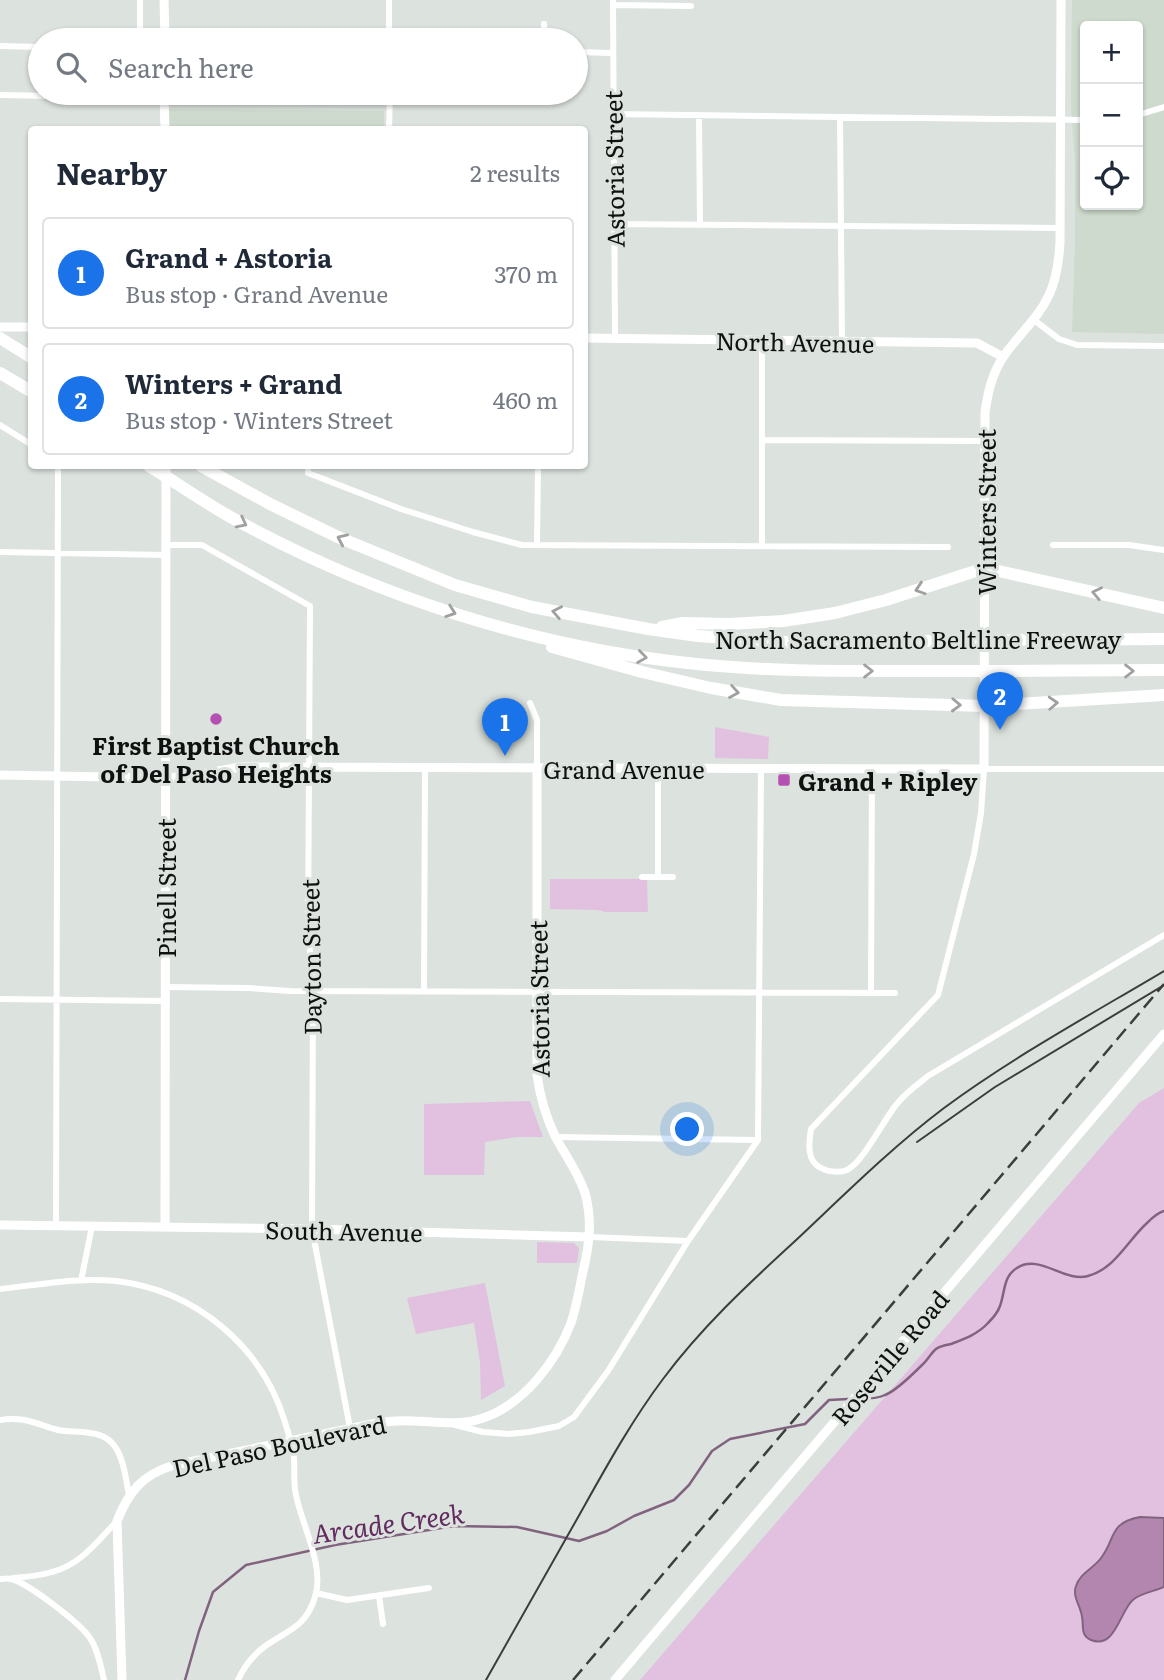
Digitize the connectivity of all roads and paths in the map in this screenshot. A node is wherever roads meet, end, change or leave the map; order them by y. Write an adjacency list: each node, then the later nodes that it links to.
1 (140, 0): 8 (street)
2 (164, 0): 9 (street)
3 (389, 0): 10 (street)
4 (1061, 0): 25 (street, Winters Street)
5 (612, 3): 6 (street); 15 (street, Astoria Street)
6 (691, 6)
7 (544, 24): 11 (street)
8 (139, 28)
9 (165, 28)
10 (389, 28)
11 (544, 28)
12 (0, 46): 13 (street)
13 (28, 47)
14 (588, 52): 15 (street)
15 (612, 53): 22 (street, Astoria Street)
16 (0, 95): 17 (street)
17 (28, 95)
18 (164, 105): 27 (street)
19 (390, 105): 28 (street)
20 (1164, 107): 21 (street)
21 (1143, 113)
22 (612, 114): 23 (street); 29 (street, Astoria Street)
23 (699, 116): 24 (street); 30 (street)
24 (840, 118): 25 (street); 31 (street)
25 (1060, 120): 26 (street); 32 (street, Winters Street)
26 (1080, 120)
27 (164, 126)
28 (389, 126)
29 (614, 224): 30 (street); 38 (street, Astoria Street)
30 (700, 225): 31 (street)
31 (841, 227): 32 (street); 40 (street)
32 (1060, 228): 33 (street, Winters Street)
33 (1034, 320): 41 (street); 43 (street, Winters Street)
34 (0, 327): 35 (street)
35 (28, 327)
36 (0, 338): 42 (highway)
37 (588, 338): 38 (street, North Avenue)
38 (615, 338): 39 (street, North Avenue)
39 (762, 340): 40 (street, North Avenue); 47 (street)
40 (842, 341): 43 (street, North Avenue)
41 (1164, 346)
42 (28, 356)
43 (1003, 357): 48 (street, Winters Street)
44 (0, 373): 45 (highway)
45 (28, 390)
46 (0, 425): 49 (street)
47 (762, 440): 48 (street); 57 (street)
48 (985, 441): 64 (street, Winters Street)
49 (28, 442)
50 (58, 469): 63 (street)
51 (154, 469): 66 (highway, North Sacramento Beltline Freeway, one-way to 66)
52 (166, 469): 60 (street, Pinell Street)
53 (206, 469): 67 (highway, North Sacramento Beltline Freeway, one-way to 53)
54 (308, 469): 56 (street)
55 (538, 469): 56 (street)
56 (537, 545): 57 (street)
57 (762, 545): 59 (street)
58 (1053, 545): 61 (street)
59 (948, 547)
60 (166, 550): 63 (street); 73 (street, Dayton Street); 83 (street, Pinell Street)
61 (1164, 550)
62 (0, 552): 63 (street)
63 (58, 553): 82 (street)
64 (985, 568): 65 (highway, one-way to 64); 67 (highway, one-way to 67); 72 (street, Winters Street)
65 (1164, 608)
66 (480, 621): 69 (highway, North Sacramento Beltline Freeway, one-way to 69); 72 (highway, one-way to 72)
67 (648, 629): 68 (highway, North Sacramento Beltline Freeway)
68 (1164, 639)
69 (1164, 670)
70 (1164, 695): 72 (highway, one-way to 70)
71 (530, 703): 75 (street, Astoria Street)
72 (985, 706): 79 (street, Winters Street)
73 (309, 768): 74 (street, Grand Avenue); 83 (street, Grand Avenue); 89 (street, Dayton Street)
74 (425, 768): 75 (street, Grand Avenue); 90 (street)
75 (537, 768): 76 (street, Grand Avenue); 91 (street, Astoria Street)
76 (658, 768): 77 (street, Grand Avenue); 85 (street)
77 (761, 768): 78 (street, Grand Avenue); 92 (street)
78 (872, 768): 79 (street, Grand Avenue); 93 (street)
79 (985, 769): 80 (street, Grand Avenue); 87 (street, Winters Street)
80 (1164, 769)
81 (0, 775): 82 (street, Grand Avenue)
82 (57, 776): 83 (street, Grand Avenue); 96 (street)
83 (165, 778): 88 (street, Pinell Street)
84 (642, 877): 85 (street)
85 (658, 877): 86 (street)
86 (673, 877)
87 (1164, 935)
88 (165, 987): 89 (street); 97 (street, Pinell Street)
89 (313, 991): 90 (street); 105 (street, Dayton Street)
90 (424, 991): 91 (street)
91 (536, 992): 92 (street); 99 (street, Astoria Street)
92 (759, 993): 93 (street); 100 (street)
93 (871, 993): 94 (street)
94 (895, 993)
95 (0, 999): 96 (street)
96 (57, 1000): 97 (street); 102 (street)
97 (165, 1001): 104 (street, Pinell Street)
98 (1164, 1034): 125 (street, Roseville Road)
99 (556, 1137): 100 (street); 106 (street, Astoria Street)
100 (758, 1140): 107 (street)
101 (0, 1224): 102 (street, South Avenue)
102 (56, 1225): 103 (street, South Avenue)
103 (92, 1226): 104 (street, South Avenue); 108 (street)
104 (165, 1227): 105 (street, South Avenue)
105 (312, 1229): 106 (street, South Avenue); 112 (street, Dayton Street)
106 (590, 1237): 107 (street, South Avenue); 111 (street, Astoria Street)
107 (688, 1241): 111 (street, Del Paso Boulevard)
108 (82, 1281): 109 (street); 113 (street)
109 (0, 1289)
110 (0, 1420): 114 (street)
111 (446, 1423): 112 (street, Del Paso Boulevard)
112 (349, 1428): 113 (street, Del Paso Boulevard)
113 (290, 1441): 114 (street, Del Paso Boulevard); 119 (street)
114 (129, 1495): 115 (street, Del Paso Boulevard)
115 (117, 1521): 117 (street); 123 (street, Del Paso Boulevard)
116 (0, 1578): 117 (street)
117 (12, 1579): 122 (street)
118 (429, 1588): 120 (street)
119 (316, 1593): 120 (street); 124 (street)
120 (379, 1596): 121 (street)
121 (383, 1624)
122 (104, 1680)
123 (122, 1680)
124 (238, 1680)
125 (615, 1680)

